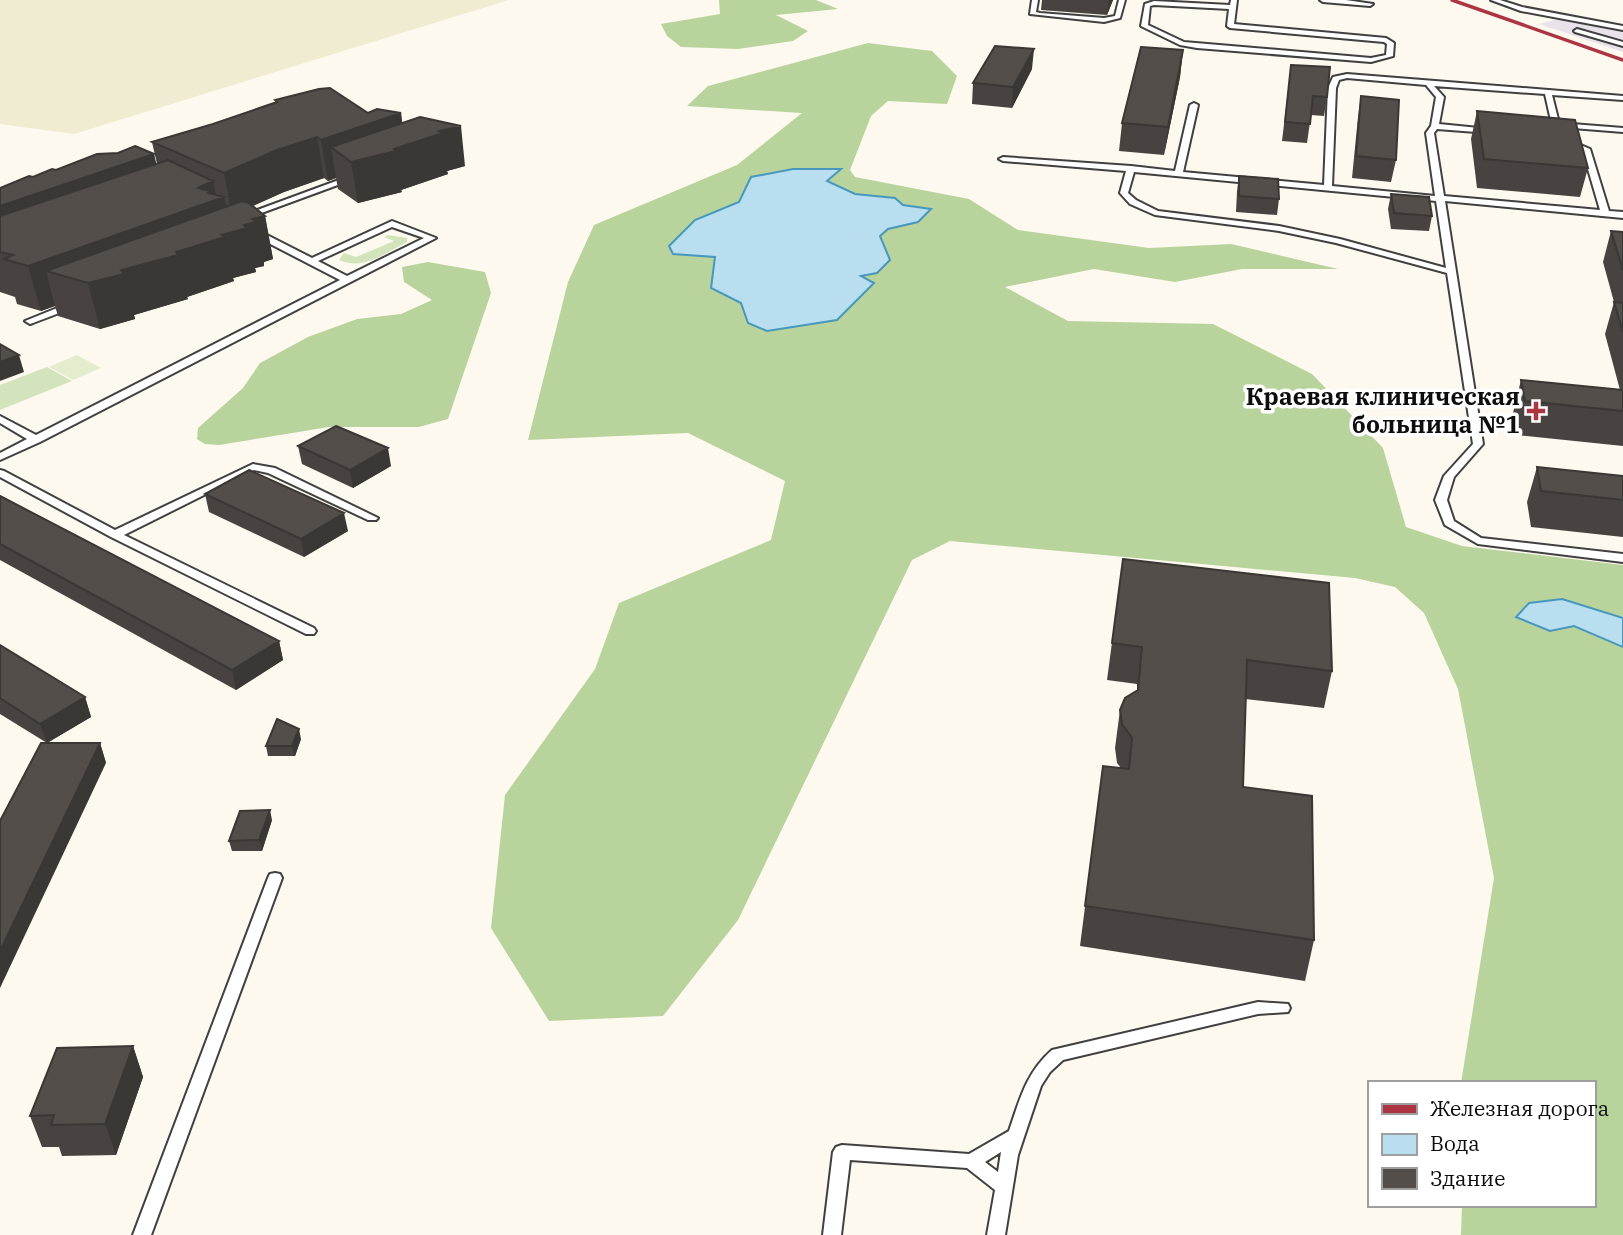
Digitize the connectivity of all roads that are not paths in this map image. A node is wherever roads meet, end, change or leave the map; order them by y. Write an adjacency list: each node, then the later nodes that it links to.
1 (1035, 0): 2 (lane)
2 (1122, 0)
3 (1323, 0): 6 (lane)
4 (1494, 0): 7 (lane)
5 (1234, 4): 5 (lane)
6 (1370, 4)
7 (1623, 28)
8 (1577, 31): 9 (lane)
9 (1623, 44)
10 (1428, 83): 11 (lane); 15 (lane); 24 (lane)
11 (1548, 93): 12 (lane); 14 (lane)
12 (1623, 98)
13 (1194, 105): 22 (lane)
14 (1555, 125): 16 (lane); 19 (lane)
15 (1435, 126): 17 (lane); 25 (lane)
16 (1623, 130)
17 (1504, 132)
18 (1545, 136): 19 (lane)
19 (1558, 138): 26 (lane)
20 (1003, 159): 21 (lane)
21 (1131, 168): 22 (lane); 29 (lane)
22 (1179, 172): 24 (lane)
23 (360, 175): 28 (lane)
24 (1328, 188): 25 (lane)
25 (1441, 200): 26 (lane); 29 (lane)
26 (1605, 213): 27 (lane)
27 (1623, 215)
28 (312, 261): 30 (lane); 30 (lane)
29 (1452, 272): 39 (lane)
30 (346, 279): 34 (lane)
31 (81, 302): 32 (lane)
32 (30, 321)
33 (0, 419): 34 (lane)
34 (36, 440): 35 (lane)
35 (0, 457)
36 (0, 473): 38 (lane)
37 (372, 518): 38 (lane)
38 (115, 535): 40 (lane)
39 (1623, 558)
40 (310, 632)
41 (275, 878): 46 (lane)
42 (1282, 1008): 43 (lane)
43 (1015, 1136): 44 (lane); 45 (lane)
44 (971, 1161): 45 (lane); 47 (lane)
45 (1004, 1186): 48 (lane)
46 (142, 1235)
47 (832, 1235)
48 (996, 1235)

